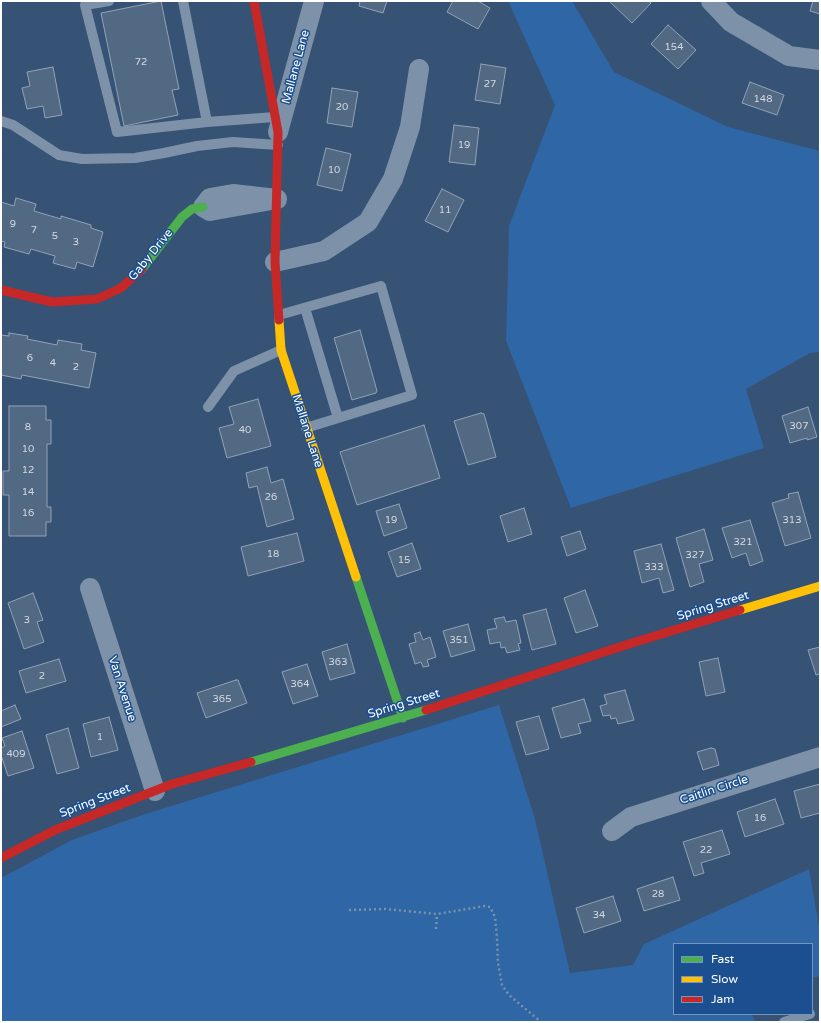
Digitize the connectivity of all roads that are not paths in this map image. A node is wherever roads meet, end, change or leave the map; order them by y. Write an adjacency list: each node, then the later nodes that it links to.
1 (109, 1): 9 (lane)
2 (183, 1): 9 (lane)
3 (254, 1): 10 (street, Mallane Lane)
4 (314, 1): 10 (street, Mallane Lane)
5 (711, 1): 6 (street)
6 (820, 60)
7 (419, 69): 13 (street)
8 (1, 121): 10 (lane)
9 (207, 122): 10 (lane)
10 (277, 131): 11 (street, Mallane Lane)
11 (277, 199): 12 (street, Gaby Drive); 13 (street, Mallane Lane)
12 (203, 207): 14 (street, Gaby Drive)
13 (275, 262): 16 (street, Mallane Lane)
14 (1, 290)
15 (305, 308): 16 (lane); 19 (lane); 19 (lane)
16 (278, 315): 17 (street, Mallane Lane)
17 (281, 350): 18 (lane); 20 (street, Mallane Lane)
18 (208, 407)
19 (338, 418): 20 (lane)
20 (306, 428): 23 (street, Mallane Lane)
21 (820, 586): 23 (street, Spring Street)
22 (90, 588): 25 (street, Van Avenue)
23 (402, 718): 25 (street, Spring Street)
24 (820, 757): 26 (street, Caitlin Circle)
25 (155, 791): 27 (street, Spring Street)
26 (612, 830)
27 (1, 858)
28 (808, 1015): 29 (lane)
29 (784, 1022)

